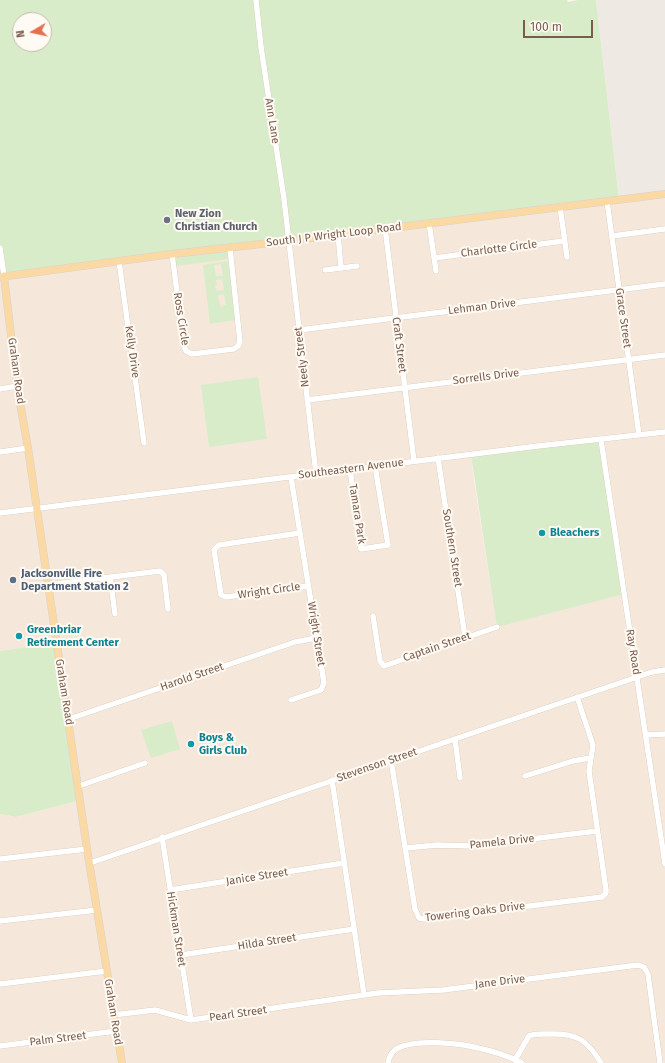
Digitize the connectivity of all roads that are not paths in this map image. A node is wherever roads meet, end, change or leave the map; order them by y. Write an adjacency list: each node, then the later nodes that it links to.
1 (256, 0): 10 (street, Ann Lane)
2 (665, 194): 3 (main road, South J P Wright Loop Road)
3 (607, 201): 4 (main road, South J P Wright Loop Road); 9 (street, Grace Street)
4 (560, 207): 5 (main road, South J P Wright Loop Road); 11 (street)
5 (429, 223): 6 (main road, South J P Wright Loop Road); 16 (street)
6 (385, 228): 8 (main road, South J P Wright Loop Road); 25 (street, Craft Street)
7 (665, 229): 9 (street)
8 (338, 234): 10 (main road, South J P Wright Loop Road); 19 (street)
9 (612, 236): 24 (street, Grace Street)
10 (288, 241): 13 (main road, South J P Wright Loop Road); 26 (street, Neely Street)
11 (564, 241): 15 (street); 16 (street, Charlotte Circle)
12 (0, 248): 22 (street, Graham Road)
13 (230, 248): 14 (main road, South J P Wright Loop Road); 14 (street, Ross Circle)
14 (172, 254): 17 (main road, South J P Wright Loop Road)
15 (567, 257)
16 (434, 258): 21 (street)
17 (119, 261): 22 (main road, South J P Wright Loop Road); 36 (street, Kelly Drive)
18 (358, 266): 19 (street)
19 (341, 268): 20 (street)
20 (325, 270)
21 (436, 271)
22 (2, 276): 29 (main road, Graham Road)
23 (665, 284): 24 (street, Lehman Drive)
24 (620, 290): 25 (street, Lehman Drive); 28 (street, Grace Street)
25 (396, 318): 26 (street, Lehman Drive); 30 (street, Craft Street)
26 (299, 330): 32 (street, Neely Street)
27 (665, 355): 28 (street, Sorrells Drive)
28 (629, 360): 30 (street, Sorrells Drive); 34 (street, Grace Street)
29 (17, 386): 31 (street); 37 (main road, Graham Road)
30 (405, 388): 32 (street, Sorrells Drive); 40 (street, Craft Street)
31 (0, 389)
32 (307, 400): 43 (street, Neely Street)
33 (665, 432): 34 (street, Southeastern Avenue)
34 (639, 435): 35 (street, Southeastern Avenue)
35 (601, 440): 39 (street, Southeastern Avenue); 58 (street, Ray Road)
36 (144, 443)
37 (28, 448): 38 (street); 45 (main road, Graham Road)
38 (0, 452)
39 (438, 458): 40 (street, Southeastern Avenue); 55 (street, Southern Street)
40 (414, 461): 41 (street, Southeastern Avenue)
41 (375, 466): 42 (street, Southeastern Avenue); 42 (street, Tamara Park)
42 (350, 469): 43 (street, Southeastern Avenue)
43 (316, 474): 44 (street, Southeastern Avenue)
44 (291, 477): 45 (street, Southeastern Avenue); 47 (street, Wright Street)
45 (37, 507): 46 (street, Southeastern Avenue); 49 (main road, Graham Road)
46 (0, 512)
47 (300, 533): 50 (street, Wright Street); 50 (street, Wright Circle)
48 (110, 577): 49 (street); 51 (street); 52 (street)
49 (48, 585): 61 (main road, Graham Road)
50 (308, 586): 56 (street, Wright Street)
51 (168, 609)
52 (115, 614)
53 (373, 616): 55 (street, Captain Street)
54 (497, 627): 55 (street, Captain Street)
55 (465, 637)
56 (316, 638): 60 (street, Wright Street); 61 (street, Harold Street)
57 (665, 670): 58 (street, Stevenson Street)
58 (637, 677): 59 (street, Stevenson Street); 63 (street, Ray Road)
59 (577, 697): 64 (street, Stevenson Street); 65 (street)
60 (291, 700)
61 (69, 719): 71 (main road, Graham Road)
62 (665, 734): 63 (street)
63 (646, 735): 79 (street, Ray Road)
64 (455, 739): 66 (street, Stevenson Street); 69 (street)
65 (590, 758): 68 (street); 72 (street)
66 (391, 760): 70 (street, Stevenson Street); 74 (street, Towering Oaks Drive)
67 (145, 763): 71 (street)
68 (525, 776)
69 (460, 778)
70 (332, 780): 73 (street, Stevenson Street); 78 (street)
71 (79, 786): 75 (main road, Graham Road)
72 (597, 831): 74 (street, Pamela Drive); 74 (street, Towering Oaks Drive)
73 (162, 838): 77 (street, Stevenson Street); 80 (street, Hickman Street)
74 (406, 848)
75 (87, 849): 76 (street); 77 (main road, Graham Road)
76 (0, 859)
77 (90, 863): 81 (main road, Graham Road)
78 (344, 863): 80 (street, Janice Street); 83 (street)
79 (665, 864)
80 (170, 890): 84 (street, Hickman Street)
81 (97, 910): 82 (street); 85 (main road, Graham Road)
82 (0, 921)
83 (354, 929): 84 (street, Hilda Street); 87 (street)
84 (181, 955): 89 (street, Hickman Street)
85 (107, 971): 86 (street); 88 (main road, Graham Road)
86 (0, 984)
87 (364, 995): 89 (street, Pearl Street); 97 (street, Jane Drive)
88 (114, 1015): 89 (street, Pearl Street); 90 (main road, Graham Road)
89 (191, 1020)
90 (116, 1032): 91 (street, Palm Street); 93 (main road, Graham Road)
91 (0, 1046)
92 (515, 1060): 94 (street); 95 (street); 96 (street)
93 (122, 1063)
94 (388, 1063)
95 (522, 1063)
96 (601, 1063)
97 (660, 1063)

